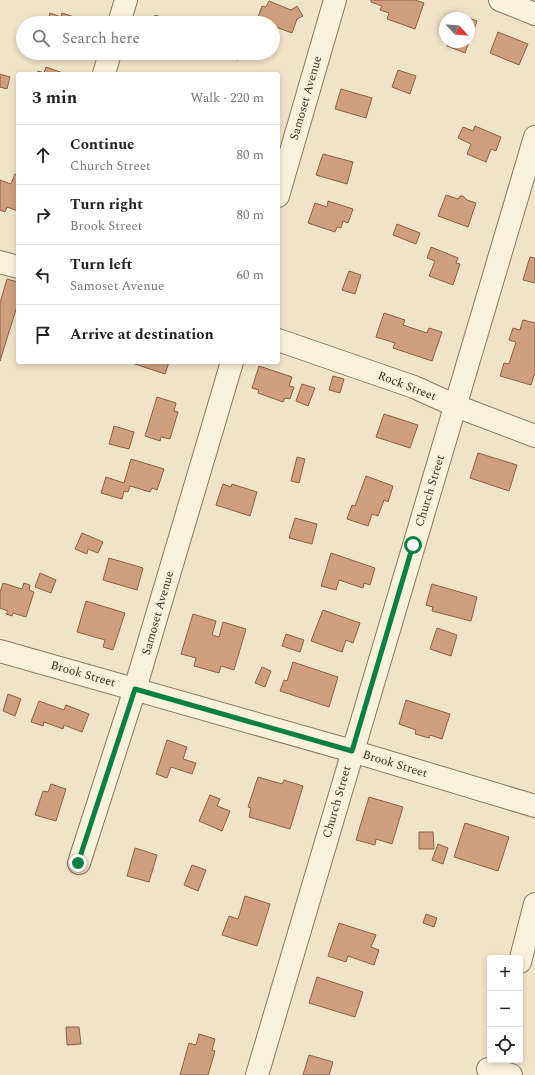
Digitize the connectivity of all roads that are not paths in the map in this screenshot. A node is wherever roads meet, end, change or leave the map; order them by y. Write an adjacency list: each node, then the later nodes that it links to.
1 (126, 0): 5 (street)
2 (335, 0): 9 (street, Samoset Avenue)
3 (500, 0): 4 (street)
4 (535, 14)
5 (121, 16)
6 (108, 60): 7 (street)
7 (105, 72)
8 (535, 137): 14 (street, Church Street)
9 (280, 189)
10 (0, 262): 11 (street)
11 (16, 266)
12 (280, 341): 14 (street, Rock Street)
13 (231, 364): 17 (street, Samoset Avenue)
14 (456, 406): 15 (street, Rock Street); 18 (street, Church Street)
15 (535, 436)
16 (0, 651): 17 (street, Brook Street)
17 (135, 689): 18 (street, Brook Street); 20 (street, Samoset Avenue)
18 (352, 751): 19 (street, Brook Street); 24 (street, Church Street)
19 (535, 806)
20 (78, 863)
21 (535, 904): 22 (street)
22 (522, 955)
23 (488, 1068): 25 (street)
24 (256, 1075)
25 (511, 1075)

